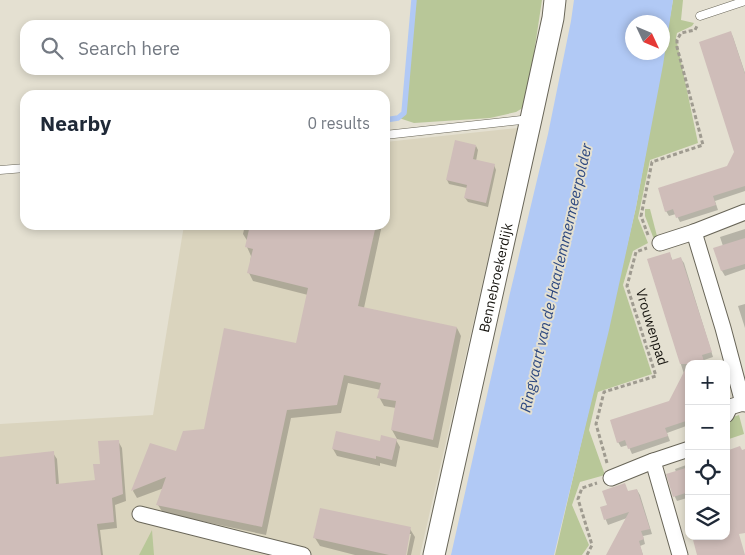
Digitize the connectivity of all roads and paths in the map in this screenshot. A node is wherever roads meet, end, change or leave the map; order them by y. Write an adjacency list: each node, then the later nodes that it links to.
1 (555, 0): 5 (street, Bennebroekerdijk)
2 (745, 1): 3 (lane)
3 (723, 4): 4 (lane)
4 (700, 16): 11 (path)
5 (531, 119): 6 (lane); 19 (street, Bennebroekerdijk)
6 (390, 134)
7 (20, 168): 8 (lane)
8 (0, 170)
9 (745, 212): 10 (street)
10 (694, 232): 11 (street); 12 (street)
11 (653, 242): 16 (path, Vrouwenpad)
12 (744, 404): 13 (street)
13 (730, 408)
14 (686, 450): 15 (street)
15 (653, 461): 16 (street); 21 (street)
16 (612, 478): 20 (path)
17 (140, 514): 18 (street)
18 (303, 555)
19 (434, 555)
20 (587, 555)
21 (680, 555)

